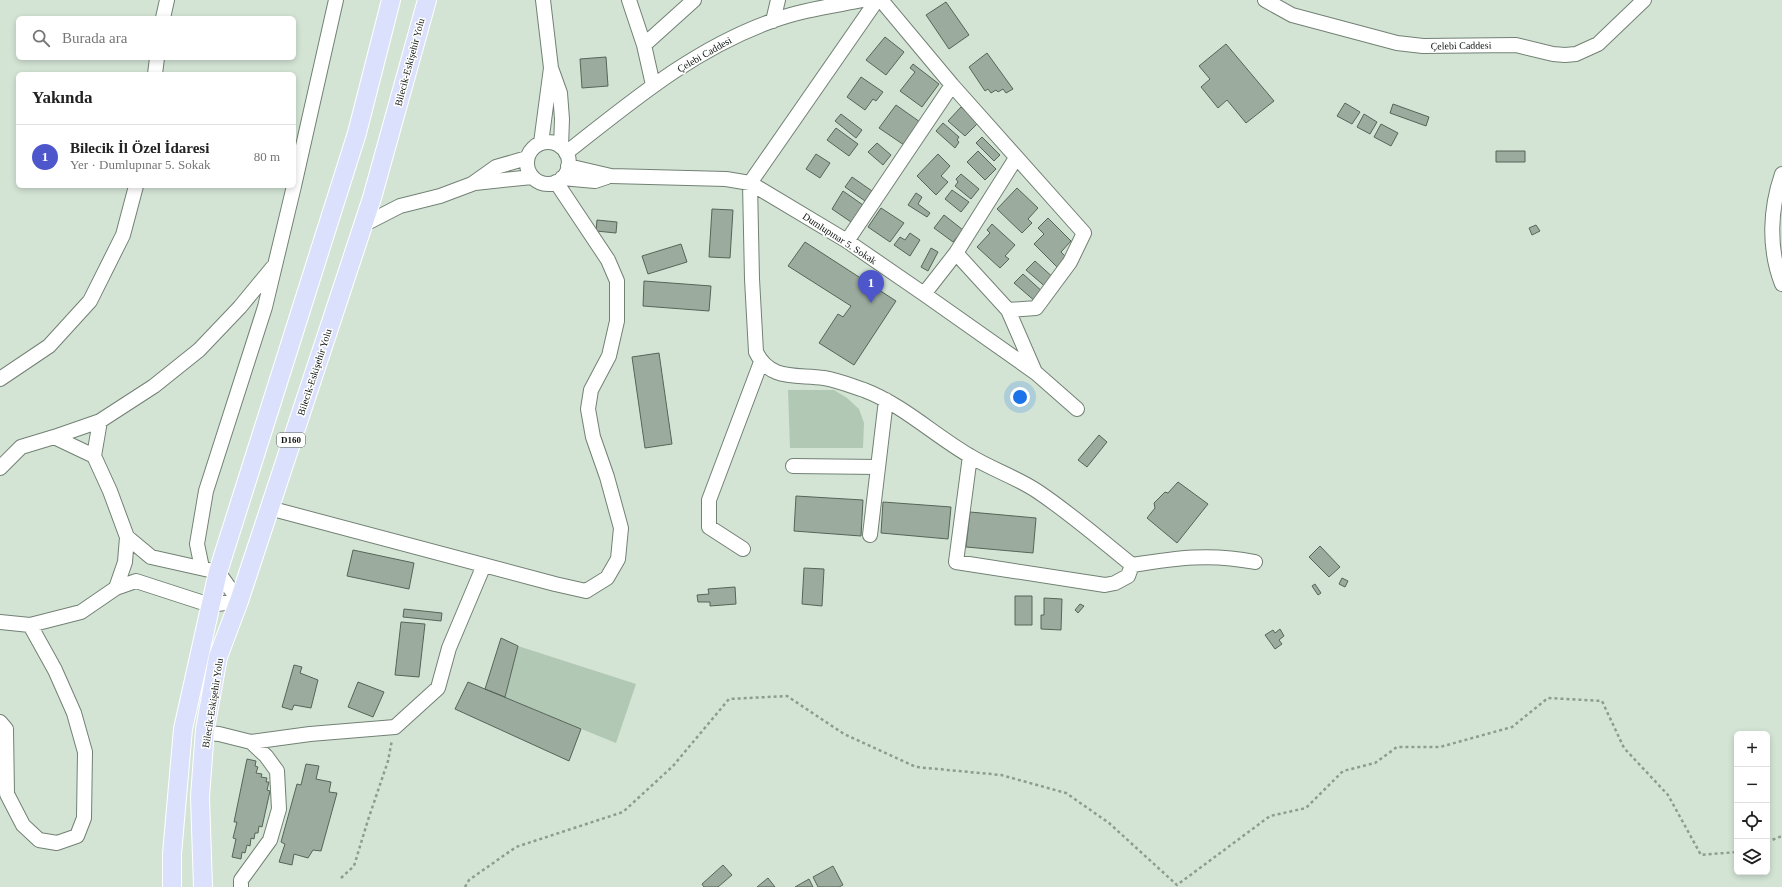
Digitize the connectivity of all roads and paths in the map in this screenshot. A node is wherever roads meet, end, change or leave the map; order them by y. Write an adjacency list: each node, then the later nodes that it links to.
1 (168, 0): 14 (street)
2 (336, 0): 28 (street)
3 (391, 0): 61 (main road, Bilecik-Eskişehir Yolu / D160)
4 (427, 0): 35 (main road, Bilecik-Eskişehir Yolu / D160)
5 (543, 0): 18 (street)
6 (629, 0): 16 (street)
7 (694, 0): 16 (street)
8 (778, 0): 15 (street)
9 (864, 0): 15 (street, Çelebi Caddesi)
10 (877, 0): 31 (street)
11 (881, 0): 21 (street)
12 (1265, 0): 13 (street, Çelebi Caddesi)
13 (1644, 0)
14 (164, 16)
15 (773, 21): 20 (street, Çelebi Caddesi)
16 (644, 45): 20 (street)
17 (157, 60): 19 (street)
18 (551, 68): 22 (street); 23 (street)
19 (155, 72)
20 (652, 85): 23 (street, Çelebi Caddesi)
21 (952, 85): 25 (street); 36 (street)
22 (541, 143): 23 (street); 24 (street)
23 (565, 155): 27 (street, Dumlupınar 5. Sokak); 30 (street)
24 (527, 158): 29 (street); 32 (street)
25 (1016, 158): 37 (street); 41 (street)
26 (1782, 174): 39 (street)
27 (611, 176): 30 (street, Dumlupınar 5. Sokak); 31 (street, Dumlupınar 5. Sokak)
28 (296, 177)
29 (532, 177): 30 (street); 32 (street)
30 (559, 180): 59 (street)
31 (750, 183): 36 (street, Dumlupınar 5. Sokak); 42 (street)
32 (472, 184): 35 (street)
33 (135, 188): 44 (street)
34 (294, 188): 38 (street)
35 (363, 225): 54 (main road, Bilecik-Eskişehir Yolu / D160)
36 (847, 241): 40 (street, Dumlupınar 5. Sokak)
37 (956, 253): 40 (street); 41 (street)
38 (275, 264): 47 (street); 61 (street)
39 (1782, 284)
40 (924, 294): 43 (street, Dumlupınar 5. Sokak)
41 (1008, 310): 43 (street)
42 (761, 362): 45 (street); 57 (street)
43 (1036, 373): 46 (street, Dumlupınar 5. Sokak)
44 (0, 379)
45 (886, 400): 50 (street); 52 (street)
46 (1077, 409)
47 (100, 421): 48 (street); 49 (street)
48 (54, 437): 49 (street); 53 (street)
49 (94, 456): 56 (street)
50 (970, 456): 60 (street); 60 (street)
51 (793, 466): 52 (street)
52 (878, 466): 55 (street)
53 (0, 468)
54 (269, 508): 59 (street); 63 (main road, Bilecik-Eskişehir Yolu / D160)
55 (870, 535)
56 (127, 537): 61 (street); 62 (street)
57 (743, 549)
58 (1255, 562): 60 (street)
59 (484, 565): 68 (street)
60 (1132, 565)
61 (210, 570): 63 (street); 64 (main road, Bilecik-Eskişehir Yolu / D160)
62 (116, 588): 64 (street); 66 (street)
63 (239, 601): 64 (street); 69 (main road, Bilecik-Eskişehir Yolu / D160)
64 (210, 605): 75 (main road, Bilecik-Eskişehir Yolu / D160)
65 (0, 622): 66 (street)
66 (30, 625): 67 (street)
67 (0, 722)
68 (395, 727): 70 (street); 74 (path)
69 (205, 733): 70 (street); 76 (main road, Bilecik-Eskişehir Yolu / D160)
70 (251, 742): 77 (street)
71 (1782, 836): 72 (path)
72 (1770, 841)
73 (1734, 852): 78 (path)
74 (341, 878)
75 (172, 887)
76 (202, 887)
77 (241, 887)
78 (465, 887)

